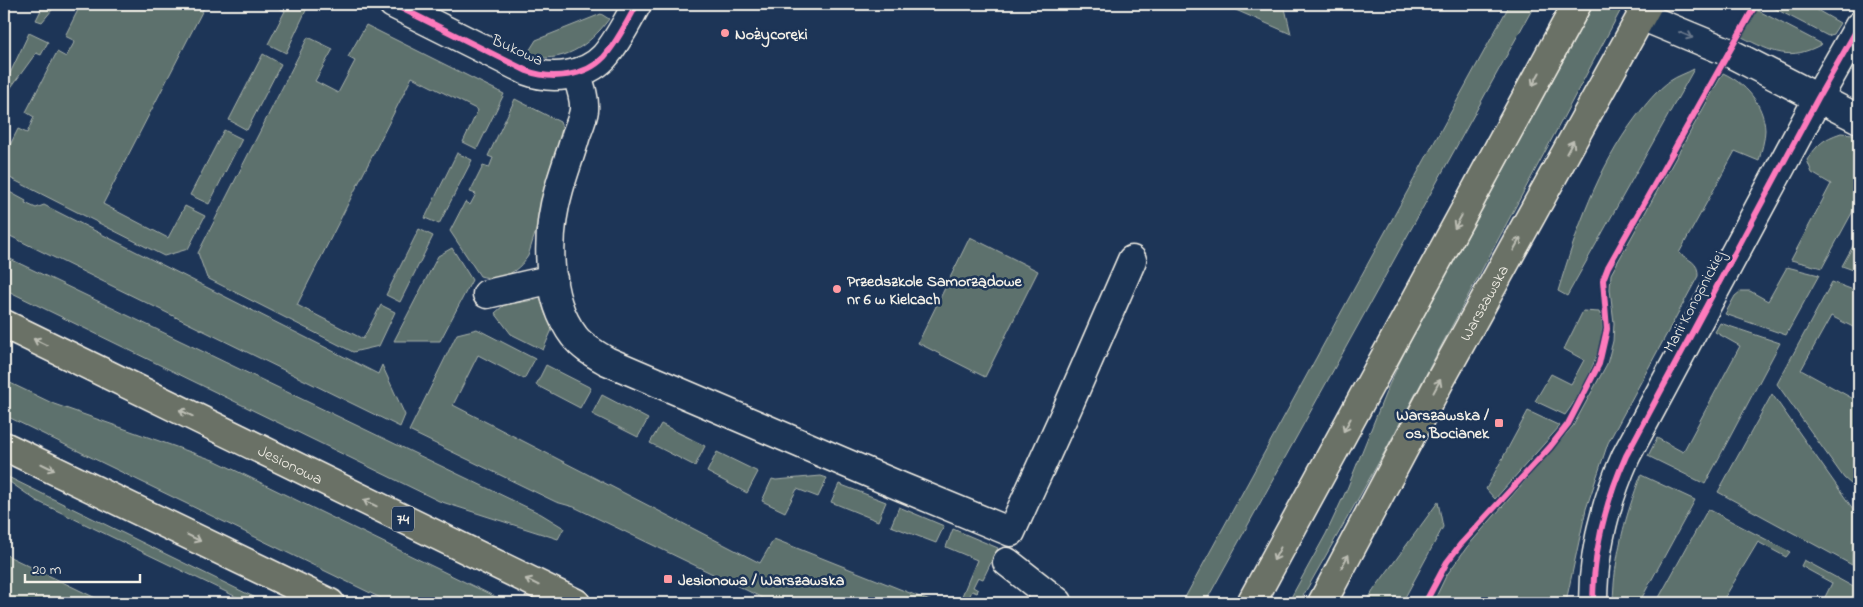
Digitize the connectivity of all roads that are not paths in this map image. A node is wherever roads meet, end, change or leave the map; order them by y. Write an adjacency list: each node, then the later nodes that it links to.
1 (393, 4): 6 (street, Bukowa)
2 (637, 4): 6 (street, Bukowa)
3 (1577, 4): 18 (main road, one-way to 18)
4 (1645, 10): 7 (street, one-way to 7); 19 (main road, Warszawska, one-way to 4)
5 (1859, 26): 7 (street, Marii Konopnickiej)
6 (576, 72): 10 (street)
7 (1818, 98): 8 (street); 20 (street, Marii Konopnickiej)
8 (1859, 119)
9 (1132, 260): 10 (street)
10 (553, 279): 11 (street)
11 (486, 294)
12 (4, 324): 17 (main road, Jesionowa / 74, one-way to 12)
13 (4, 446): 16 (main road, one-way to 16)
14 (1007, 562): 15 (street)
15 (1058, 602)
16 (330, 603)
17 (576, 603)
18 (1251, 603)
19 (1322, 603)
20 (1594, 603)

